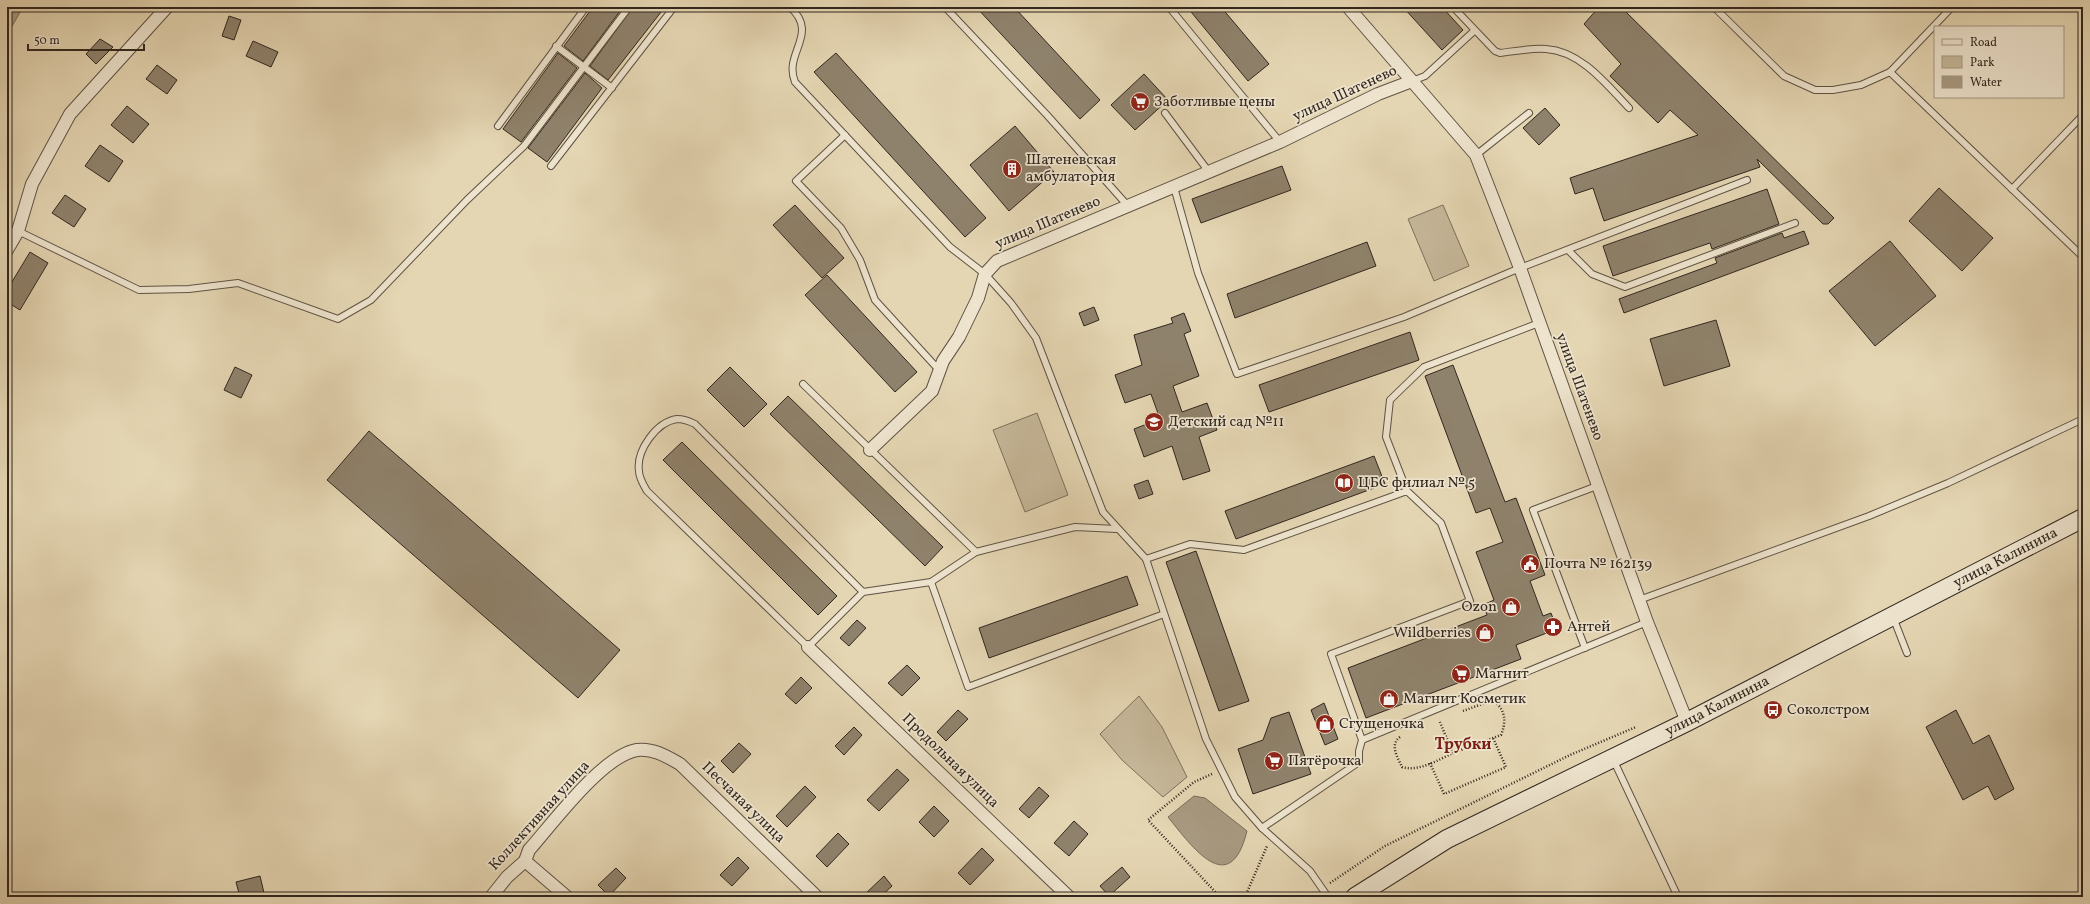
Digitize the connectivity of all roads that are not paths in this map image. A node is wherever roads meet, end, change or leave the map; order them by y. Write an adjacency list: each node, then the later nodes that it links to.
1 (167, 7): 33 (street)
2 (586, 7): 13 (lane)
3 (629, 7): 14 (lane)
4 (674, 7): 17 (lane)
5 (790, 7): 23 (lane)
6 (945, 7): 31 (lane)
7 (1168, 7): 24 (lane)
8 (1348, 7): 16 (street, улица Шатенево)
9 (1453, 7): 12 (lane)
10 (1714, 7): 15 (lane)
11 (1952, 7): 15 (lane)
12 (1474, 30): 16 (lane); 18 (lane)
13 (556, 46): 14 (lane); 22 (lane)
14 (583, 66): 17 (lane); 33 (lane)
15 (1890, 72): 30 (lane)
16 (1412, 81): 24 (street, улица Шатенево); 25 (street, улица Шатенево)
17 (612, 88): 26 (lane)
18 (1629, 108)
19 (1165, 113): 27 (lane)
20 (1529, 113): 25 (lane)
21 (2083, 116): 30 (lane)
22 (498, 126)
23 (845, 135): 38 (lane); 40 (lane)
24 (1280, 142): 27 (street, улица Шатенево)
25 (1476, 155): 37 (street, улица Шатенево)
26 (551, 166)
27 (1209, 172): 29 (street, улица Шатенево)
28 (1747, 180): 35 (lane)
29 (1174, 187): 31 (street, улица Шатенево); 37 (lane)
30 (2012, 189): 36 (lane)
31 (1128, 206): 38 (street, улица Шатенево)
32 (1795, 223): 35 (lane)
33 (18, 231): 34 (street)
34 (7, 250)
35 (1568, 250): 37 (lane)
36 (2083, 258)
37 (1520, 268): 39 (street, улица Шатенево)
38 (984, 274): 40 (street); 47 (lane)
39 (1539, 323): 44 (street, улица Шатенево); 45 (lane)
40 (939, 370): 43 (street)
41 (802, 384): 43 (lane)
42 (2083, 419): 52 (lane)
43 (870, 450): 48 (lane)
44 (1597, 486): 52 (street, улица Шатенево); 57 (lane)
45 (1407, 491): 49 (lane); 60 (lane)
46 (2083, 518): 54 (main road, улица Калинина)
47 (1117, 529): 48 (lane); 49 (lane)
48 (976, 552): 50 (lane)
49 (1146, 559): 53 (lane)
50 (931, 582): 51 (lane); 53 (lane)
51 (863, 592): 56 (lane); 56 (lane)
52 (1639, 600): 55 (street, улица Шатенево)
53 (1164, 614): 63 (lane)
54 (1892, 616): 58 (lane); 59 (main road, улица Калинина)
55 (1647, 622): 57 (lane); 59 (street, улица Шатенево)
56 (808, 647): 68 (street, Продольная улица)
57 (1585, 648): 60 (lane)
58 (1907, 653)
59 (1686, 722): 62 (main road, улица Калинина)
60 (1362, 740): 63 (lane)
61 (637, 750): 64 (street, Коллективная улица); 67 (street, Песчаная улица)
62 (1612, 758): 70 (main road, улица Калинина); 71 (lane)
63 (1262, 828): 69 (lane)
64 (525, 861): 65 (street, Коллективная улица); 66 (street)
65 (491, 897)
66 (567, 897)
67 (817, 897)
68 (1069, 897)
69 (1328, 897)
70 (1355, 897)
71 (1678, 897)

